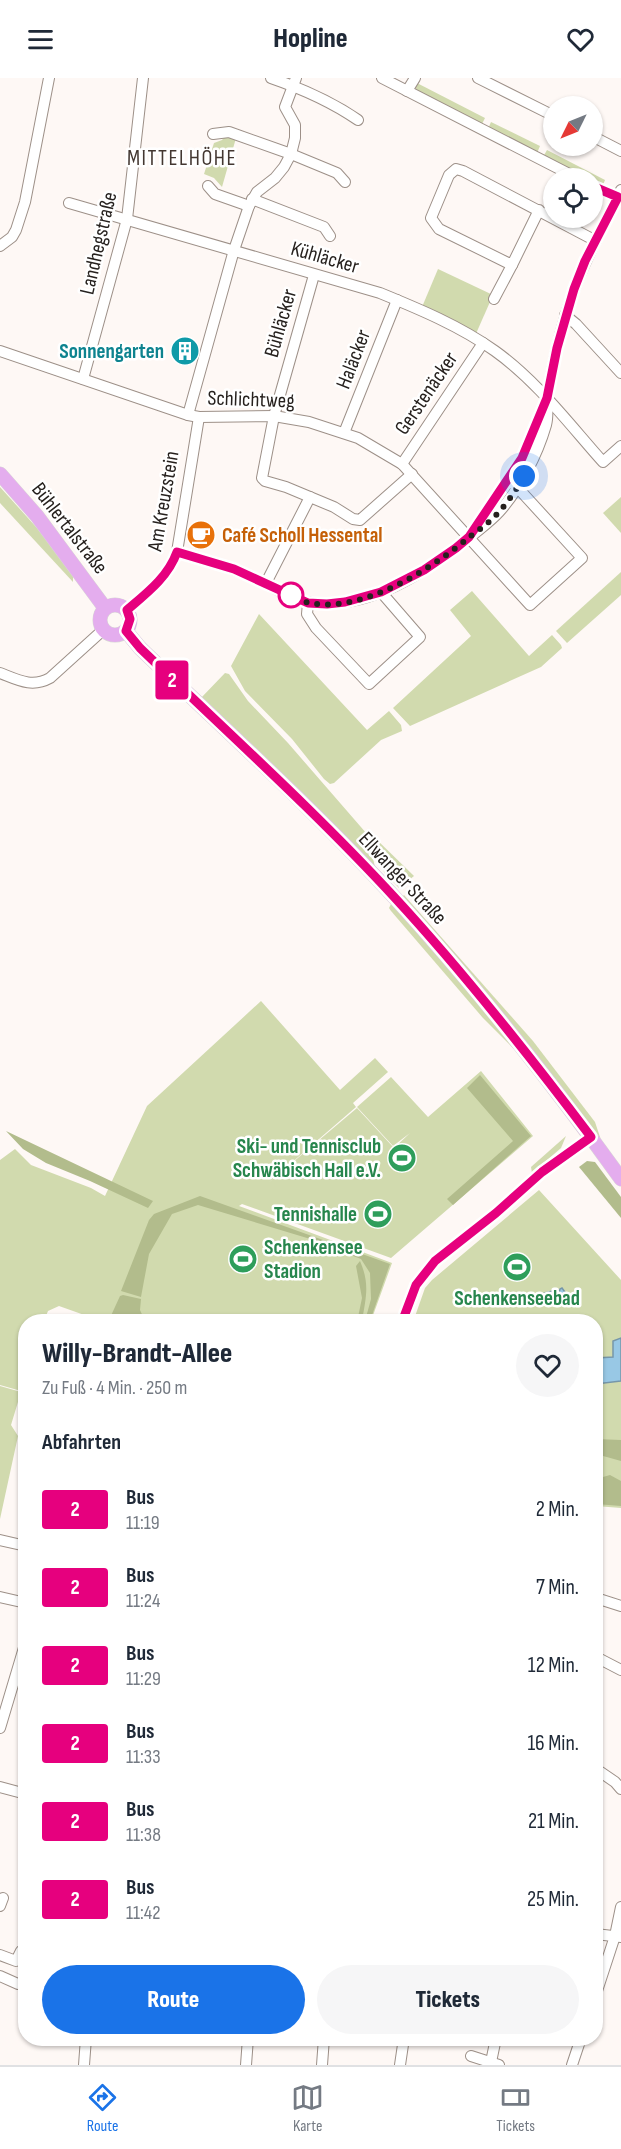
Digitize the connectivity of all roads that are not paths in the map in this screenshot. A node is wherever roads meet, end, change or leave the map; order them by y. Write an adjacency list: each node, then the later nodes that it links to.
1 (49, 78): 26 (street)
2 (143, 78): 23 (street, Landhegstraße)
3 (271, 78): 7 (street)
4 (382, 78): 8 (street)
5 (415, 78): 8 (street)
6 (478, 78): 9 (street)
7 (295, 82): 10 (street); 14 (street)
8 (407, 91): 15 (street)
9 (543, 110)
10 (358, 120)
11 (213, 134): 14 (street)
12 (603, 142): 13 (street)
13 (621, 151)
14 (291, 154): 16 (street); 20 (street)
15 (557, 168)
16 (345, 182)
17 (208, 186): 20 (street)
18 (603, 190): 19 (street)
19 (620, 196): 25 (street)
20 (250, 202): 24 (street); 27 (street, Am Kreuzstein)
21 (69, 203): 23 (street, Kühläcker)
22 (539, 210): 25 (street); 28 (street); 28 (street)
23 (128, 219): 27 (street, Kühläcker); 36 (street, Landhegstraße)
24 (330, 236)
25 (596, 241): 32 (street)
26 (0, 246)
27 (234, 250): 29 (street, Kühläcker); 38 (street, Am Kreuzstein)
28 (512, 266): 31 (street)
29 (314, 275): 30 (street, Kühläcker); 39 (street, Bühläcker)
30 (397, 300): 33 (street, Kühläcker); 40 (street, Haläcker)
31 (494, 300)
32 (566, 315): 35 (street); 37 (street)
33 (483, 343): 37 (street, Kühläcker); 42 (street, Gerstenäcker)
34 (0, 351): 36 (street, Schlichtweg)
35 (621, 373)
36 (83, 380): 38 (street, Schlichtweg)
37 (547, 398): 41 (street, Kühläcker); 45 (street)
38 (194, 416): 39 (street, Schlichtweg); 48 (street, Am Kreuzstein)
39 (274, 416): 40 (street, Schlichtweg); 46 (street, Bühläcker)
40 (344, 433): 42 (street, Schlichtweg)
41 (621, 446)
42 (402, 464): 44 (street, Schlichtweg)
43 (0, 474): 52 (main road, Bühlertalstraße)
44 (412, 474): 46 (street); 47 (street, Schlichtweg)
45 (513, 484): 47 (street); 47 (street, Schlichtweg)
46 (310, 497): 49 (street)
47 (469, 537): 50 (street)
48 (177, 552): 49 (street); 53 (street, Am Kreuzstein)
49 (266, 583): 51 (street)
50 (381, 592): 51 (street); 51 (street)
51 (308, 603)
52 (105, 608): 53 (main road); 54 (main road)
53 (127, 610): 55 (main road)
54 (104, 630): 55 (main road); 56 (street)
55 (126, 631): 57 (main road, Ellwanger Straße)
56 (0, 673)
57 (591, 1137): 58 (main road, Ellwanger Straße); 59 (street)
58 (621, 1179)
59 (405, 1314)
60 (0, 1540): 61 (street)
61 (18, 1544)
62 (0, 1596): 64 (street)
63 (603, 1600): 65 (street)
64 (18, 1601)
65 (621, 1606)
66 (603, 1661): 68 (street)
67 (18, 1668): 69 (street)
68 (621, 1670)
69 (0, 1728)
70 (603, 1774): 71 (street)
71 (618, 1786)
72 (0, 1787): 73 (street)
73 (18, 1792)
74 (621, 1907): 76 (street)
75 (603, 1935): 76 (street)
76 (618, 1936): 80 (street)
77 (0, 1955): 78 (street)
78 (18, 1957)
79 (0, 1976): 81 (street)
80 (603, 1976)
81 (18, 1984)
82 (85, 2046): 90 (street)
83 (247, 2046): 91 (street)
84 (323, 2046): 92 (street)
85 (403, 2046): 93 (street)
86 (496, 2046): 89 (street)
87 (578, 2046): 94 (street)
88 (471, 2056): 89 (street)
89 (495, 2063)
90 (84, 2065)
91 (246, 2065)
92 (322, 2065)
93 (400, 2065)
94 (572, 2065)

